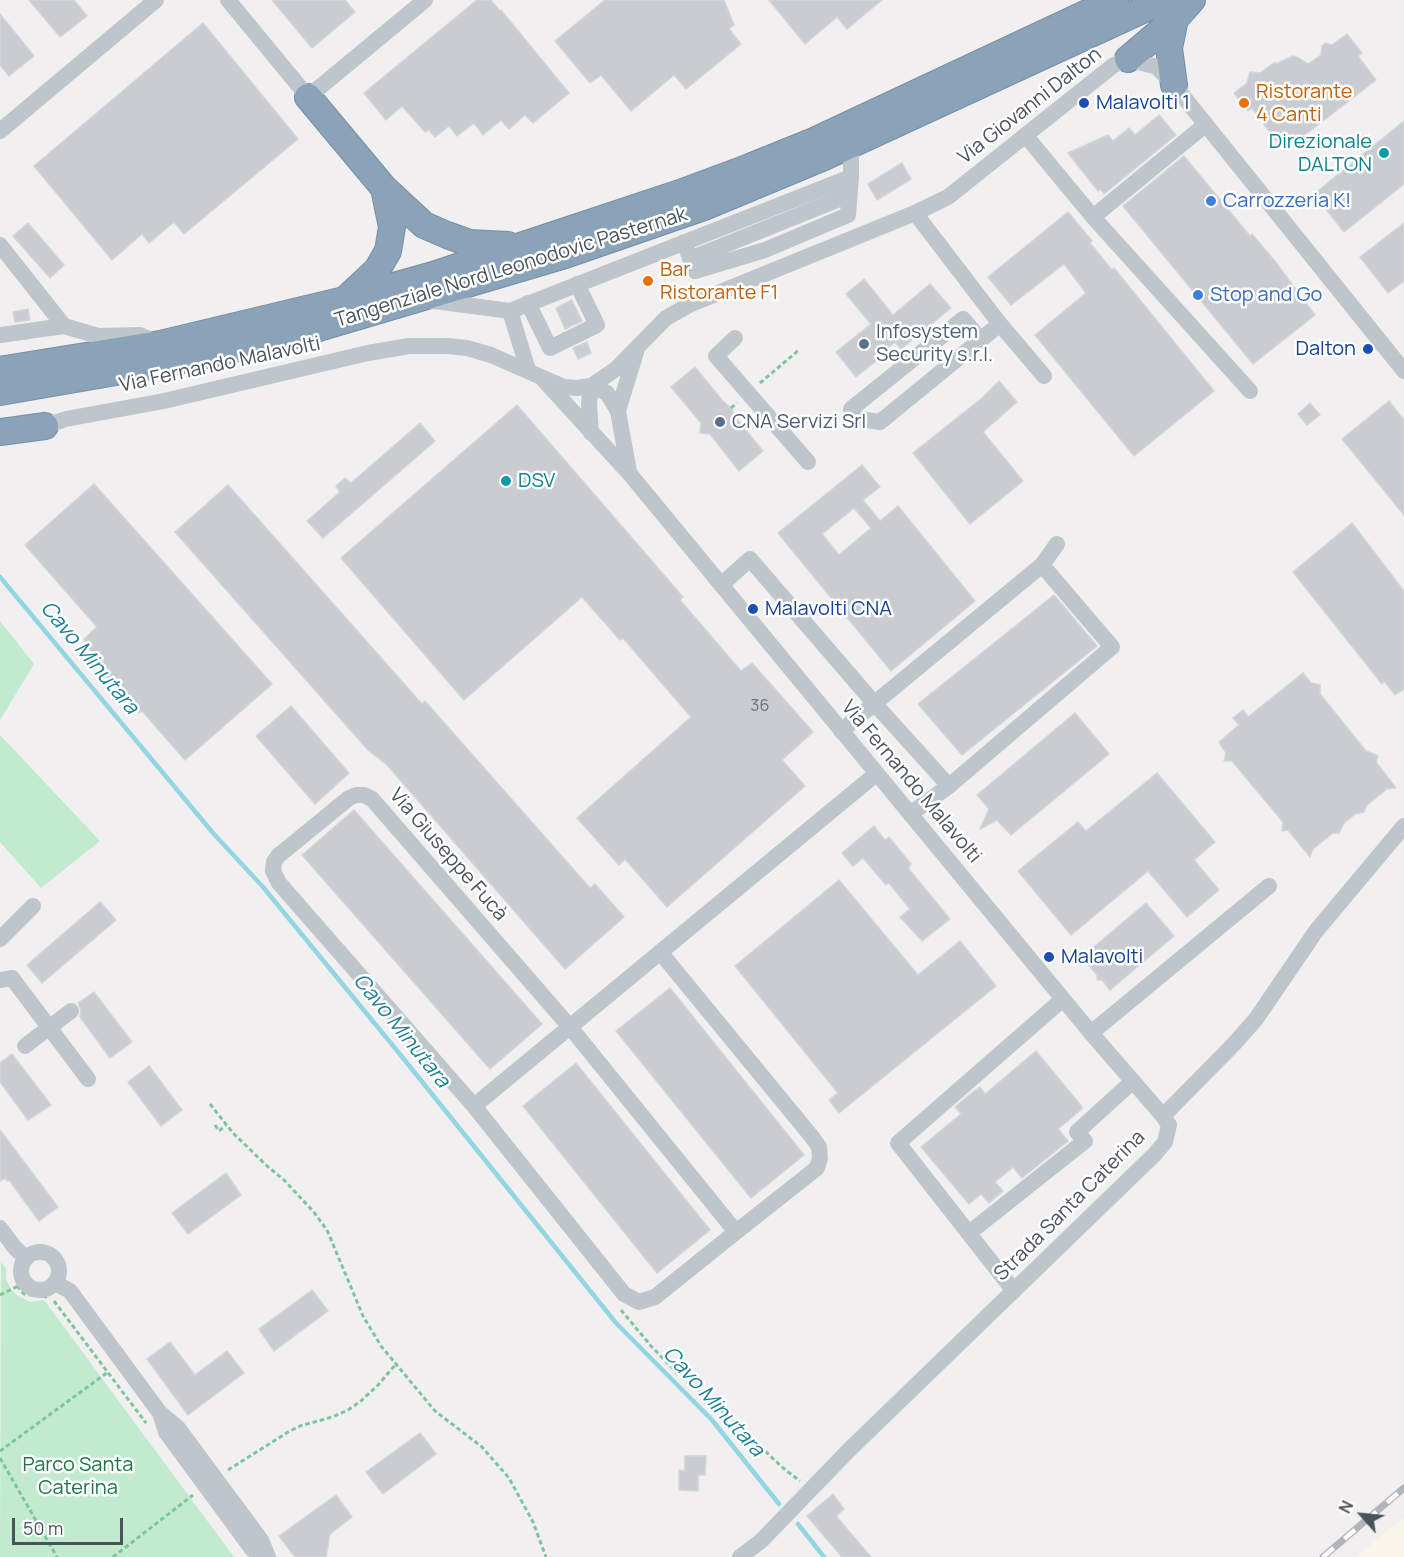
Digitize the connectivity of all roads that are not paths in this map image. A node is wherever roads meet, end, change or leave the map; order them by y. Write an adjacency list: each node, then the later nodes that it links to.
1 (156, 0): 11 (street)
2 (228, 0): 9 (street)
3 (425, 0): 9 (street)
4 (1115, 0): 20 (highway, Tangenziale Nord Leonodovic Pasternak)
5 (1192, 0): 6 (highway)
6 (1169, 10): 7 (highway); 8 (highway); 13 (highway, Tangenziale Nord Leonodovic Pasternak)
7 (1128, 59): 8 (street, Via Giovanni Dalton); 12 (street, Via Giovanni Dalton)
8 (1174, 85): 10 (street, Via Giovanni Dalton)
9 (308, 97): 15 (highway)
10 (1205, 125): 17 (street); 34 (street, Via Giovanni Dalton)
11 (0, 131)
12 (1026, 136): 16 (street, Via Giovanni Dalton); 17 (street)
13 (851, 145): 14 (street); 22 (highway, Tangenziale Nord Leonodovic Pasternak)
14 (851, 177): 18 (street); 18 (street)
15 (384, 188): 20 (highway); 23 (highway)
16 (915, 213): 26 (street); 32 (street, Via Giovanni Dalton)
17 (1093, 217): 38 (street)
18 (684, 242): 21 (street)
19 (0, 245): 27 (street)
20 (523, 245): 23 (highway, Tangenziale Nord Leonodovic Pasternak)
21 (577, 284): 24 (street); 24 (street)
22 (420, 299): 25 (street); 39 (highway, Tangenziale Nord Leonodovic Pasternak)
23 (344, 300): 31 (highway, Tangenziale Nord Leonodovic Pasternak)
24 (528, 303): 25 (street)
25 (510, 310): 35 (street)
26 (1000, 324): 30 (street); 36 (street)
27 (64, 326): 28 (street); 31 (street)
28 (2, 333)
29 (735, 338): 44 (street)
30 (981, 340): 30 (street)
31 (160, 344): 33 (highway, Tangenziale Nord Leonodovic Pasternak)
32 (638, 346): 37 (street, Via Giovanni Dalton); 40 (street, Via Fernando Malavolti)
33 (0, 370)
34 (1404, 371)
35 (535, 374): 37 (street, Via Fernando Malavolti); 41 (street, Via Fernando Malavolti); 43 (street, Via Fernando Malavolti)
36 (1044, 375)
37 (591, 386): 40 (street); 43 (street)
38 (1250, 391)
39 (0, 392)
40 (618, 411): 45 (street, Via Fernando Malavolti)
41 (45, 426): 42 (highway)
42 (0, 432)
43 (591, 433): 45 (street, Via Fernando Malavolti)
44 (808, 462)
45 (629, 473): 48 (street, Via Fernando Malavolti)
46 (1057, 544): 47 (street)
47 (1042, 565): 49 (street); 52 (street)
48 (721, 585): 49 (street); 50 (street, Via Fernando Malavolti)
49 (874, 703): 50 (street); 52 (street)
50 (841, 730): 51 (street, Via Fernando Malavolti)
51 (876, 774): 53 (street, Via Fernando Malavolti); 58 (street)
52 (949, 786): 53 (street)
53 (910, 814): 60 (street, Via Fernando Malavolti)
54 (1404, 826): 69 (street, Strada Santa Caterina)
55 (1269, 886): 64 (street)
56 (33, 906): 57 (street)
57 (0, 939)
58 (660, 952): 62 (street); 71 (street, Via Giuseppe Fucà)
59 (0, 980): 63 (street)
60 (1063, 999): 64 (street, Via Fernando Malavolti); 72 (street)
61 (71, 1011): 63 (street)
62 (570, 1027): 68 (street); 68 (street, Via Giuseppe Fucà); 71 (street, Via Giuseppe Fucà)
63 (50, 1028): 65 (street); 66 (street)
64 (1091, 1034): 67 (street, Via Fernando Malavolti)
65 (25, 1046)
66 (88, 1079)
67 (1133, 1081): 69 (street, Via Fernando Malavolti); 72 (street)
68 (474, 1106): 71 (street, Via Giuseppe Fucà)
69 (1163, 1116): 75 (street, Strada Santa Caterina)
70 (0, 1228): 73 (street)
71 (736, 1232)
72 (969, 1233): 75 (street)
73 (26, 1258): 74 (street); 74 (street)
74 (55, 1283): 76 (street)
75 (1014, 1291): 79 (street, Strada Santa Caterina)
76 (211, 1482): 77 (street); 78 (street)
77 (263, 1557)
78 (268, 1557)
79 (740, 1557)

